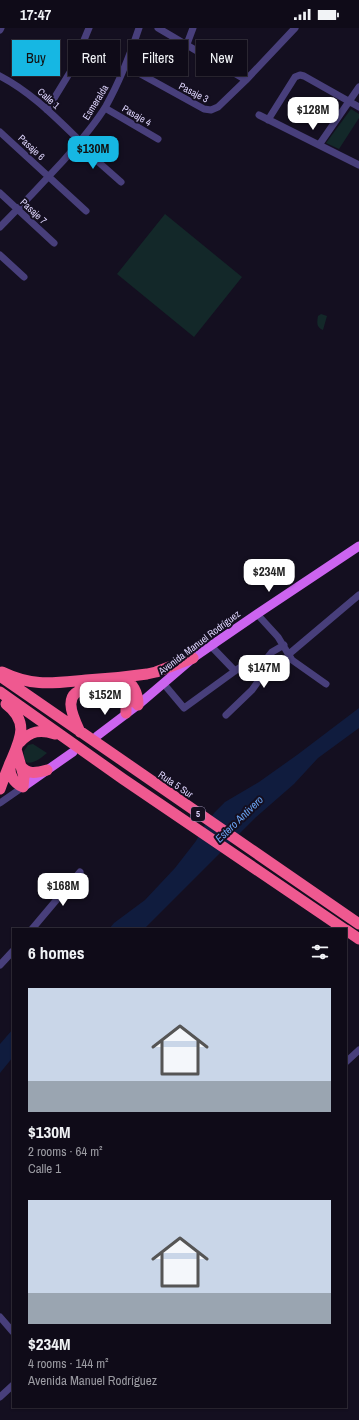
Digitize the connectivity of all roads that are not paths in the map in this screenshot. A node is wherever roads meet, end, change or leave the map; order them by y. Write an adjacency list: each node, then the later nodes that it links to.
1 (89, 28): 16 (street)
2 (139, 28): 9 (street, Esmeralda)
3 (158, 28): 6 (street)
4 (192, 28): 7 (street)
5 (295, 28): 11 (street)
6 (180, 40)
7 (188, 41)
8 (188, 45): 11 (street)
9 (126, 66): 11 (street, Pasaje 3); 15 (street, Esmeralda)
10 (0, 76): 16 (street, Calle 1)
11 (246, 80)
12 (359, 87): 13 (street)
13 (349, 101): 14 (street); 18 (street); 22 (street)
14 (359, 107)
15 (105, 108): 20 (street, Pasaje 4); 21 (street, Esmeralda)
16 (47, 110): 21 (street, Calle 1)
17 (259, 115): 18 (street)
18 (268, 120): 22 (street)
19 (0, 132): 24 (street, Pasaje 6)
20 (158, 139)
21 (79, 142): 24 (street, Esmeralda); 25 (street, Calle 1)
22 (319, 145): 23 (street)
23 (359, 165)
24 (49, 176): 27 (street, Esmeralda); 28 (street, Pasaje 6)
25 (121, 182)
26 (0, 193): 27 (street, Pasaje 7)
27 (18, 209): 29 (street, Esmeralda); 30 (street, Pasaje 7)
28 (86, 211)
29 (0, 228)
30 (54, 244)
31 (0, 254): 32 (street)
32 (24, 277)
33 (359, 546): 35 (main road, Avenida Manuel Rodríguez)
34 (359, 595): 38 (street)
35 (257, 614): 36 (street); 37 (main road, Avenida Manuel Rodríguez)
36 (284, 645): 38 (street); 50 (street)
37 (210, 646): 39 (main road, Avenida Manuel Rodríguez); 43 (street)
38 (289, 654): 44 (street)
39 (192, 658): 42 (highway); 43 (main road, Avenida Manuel Rodríguez)
40 (0, 671): 42 (highway)
41 (0, 676): 51 (highway, Ruta 5 Sur / 5)
42 (122, 677): 48 (highway)
43 (162, 683): 48 (main road, Avenida Manuel Rodríguez)
44 (326, 684)
45 (120, 691): 48 (highway); 49 (highway); 51 (highway)
46 (0, 692): 52 (highway, 5)
47 (0, 700): 54 (highway)
48 (138, 705): 49 (main road, Avenida Manuel Rodríguez)
49 (126, 713): 53 (main road, Avenida Manuel Rodríguez)
50 (226, 715)
51 (80, 732): 62 (highway, Ruta 5 Sur / 5)
52 (62, 736): 54 (highway); 64 (highway, 5)
53 (97, 736)
54 (18, 746): 56 (highway)
55 (72, 752): 57 (main road)
56 (15, 764): 57 (highway); 58 (highway); 59 (highway)
57 (47, 770): 58 (main road)
58 (23, 787): 60 (street)
59 (0, 789)
60 (0, 803)
61 (80, 872): 63 (street)
62 (359, 924)
63 (33, 928)
64 (342, 928)
65 (350, 933): 66 (highway)
66 (359, 942)
67 (12, 952): 68 (street)
68 (0, 963)
69 (359, 1050): 70 (street)
70 (347, 1061)
71 (0, 1317): 72 (street)
72 (12, 1331)
73 (12, 1386): 74 (street)
74 (0, 1397)

